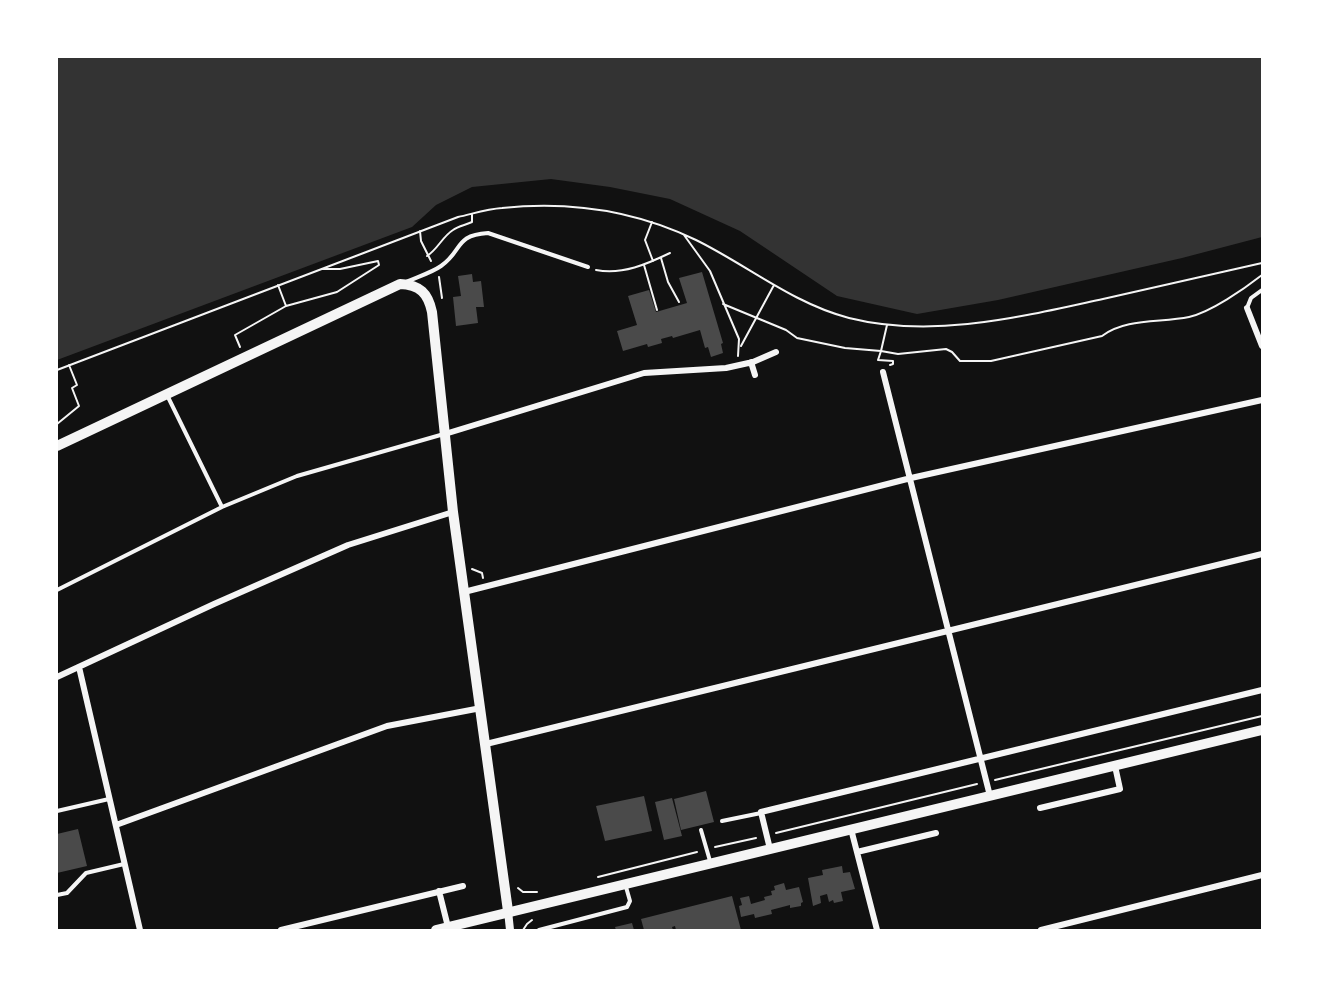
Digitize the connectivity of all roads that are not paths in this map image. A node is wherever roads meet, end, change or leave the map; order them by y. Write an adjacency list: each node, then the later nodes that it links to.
1 (588, 267): 2 (lane)
2 (400, 284): 10 (main road); 12 (main road)
3 (1262, 290): 4 (lane)
4 (1248, 308): 5 (street)
5 (1262, 346)
6 (776, 352): 7 (street)
7 (751, 362): 9 (street); 12 (street)
8 (884, 372): 14 (street)
9 (755, 375)
10 (167, 395): 13 (main road); 15 (lane)
11 (1262, 400): 14 (street)
12 (445, 434): 15 (lane); 16 (main road)
13 (57, 446)
14 (911, 478): 19 (street); 20 (street)
15 (222, 507): 18 (lane)
16 (453, 512): 19 (main road); 21 (street)
17 (1262, 554): 20 (street)
18 (57, 590)
19 (464, 592): 24 (main road)
20 (948, 630): 26 (street); 27 (street)
21 (80, 667): 22 (street); 30 (street)
22 (57, 677)
23 (1262, 690): 27 (street)
24 (481, 708): 26 (main road); 35 (street)
25 (1262, 730): 28 (main road)
26 (486, 744): 48 (main road)
27 (980, 760): 29 (street); 33 (street)
28 (1115, 766): 29 (main road); 31 (street)
29 (990, 796): 37 (main road)
30 (110, 799): 32 (lane); 35 (street)
31 (1040, 808)
32 (57, 811)
33 (761, 812): 34 (lane); 39 (street)
34 (722, 821)
35 (116, 825): 42 (street)
36 (701, 830): 41 (lane)
37 (851, 830): 39 (main road); 40 (street)
38 (936, 833): 40 (street)
39 (770, 849): 41 (main road)
40 (857, 852): 55 (street)
41 (710, 863): 44 (main road)
42 (125, 864): 47 (lane); 50 (street)
43 (1262, 875): 56 (street)
44 (625, 884): 48 (main road); 54 (lane)
45 (463, 886): 46 (street)
46 (439, 891): 49 (street); 51 (street)
47 (57, 895)
48 (508, 911): 49 (main road); 53 (street)
49 (448, 927): 52 (main road)
50 (140, 930)
51 (281, 930)
52 (436, 930)
53 (510, 930)
54 (539, 930)
55 (877, 930)
56 (1041, 930)

